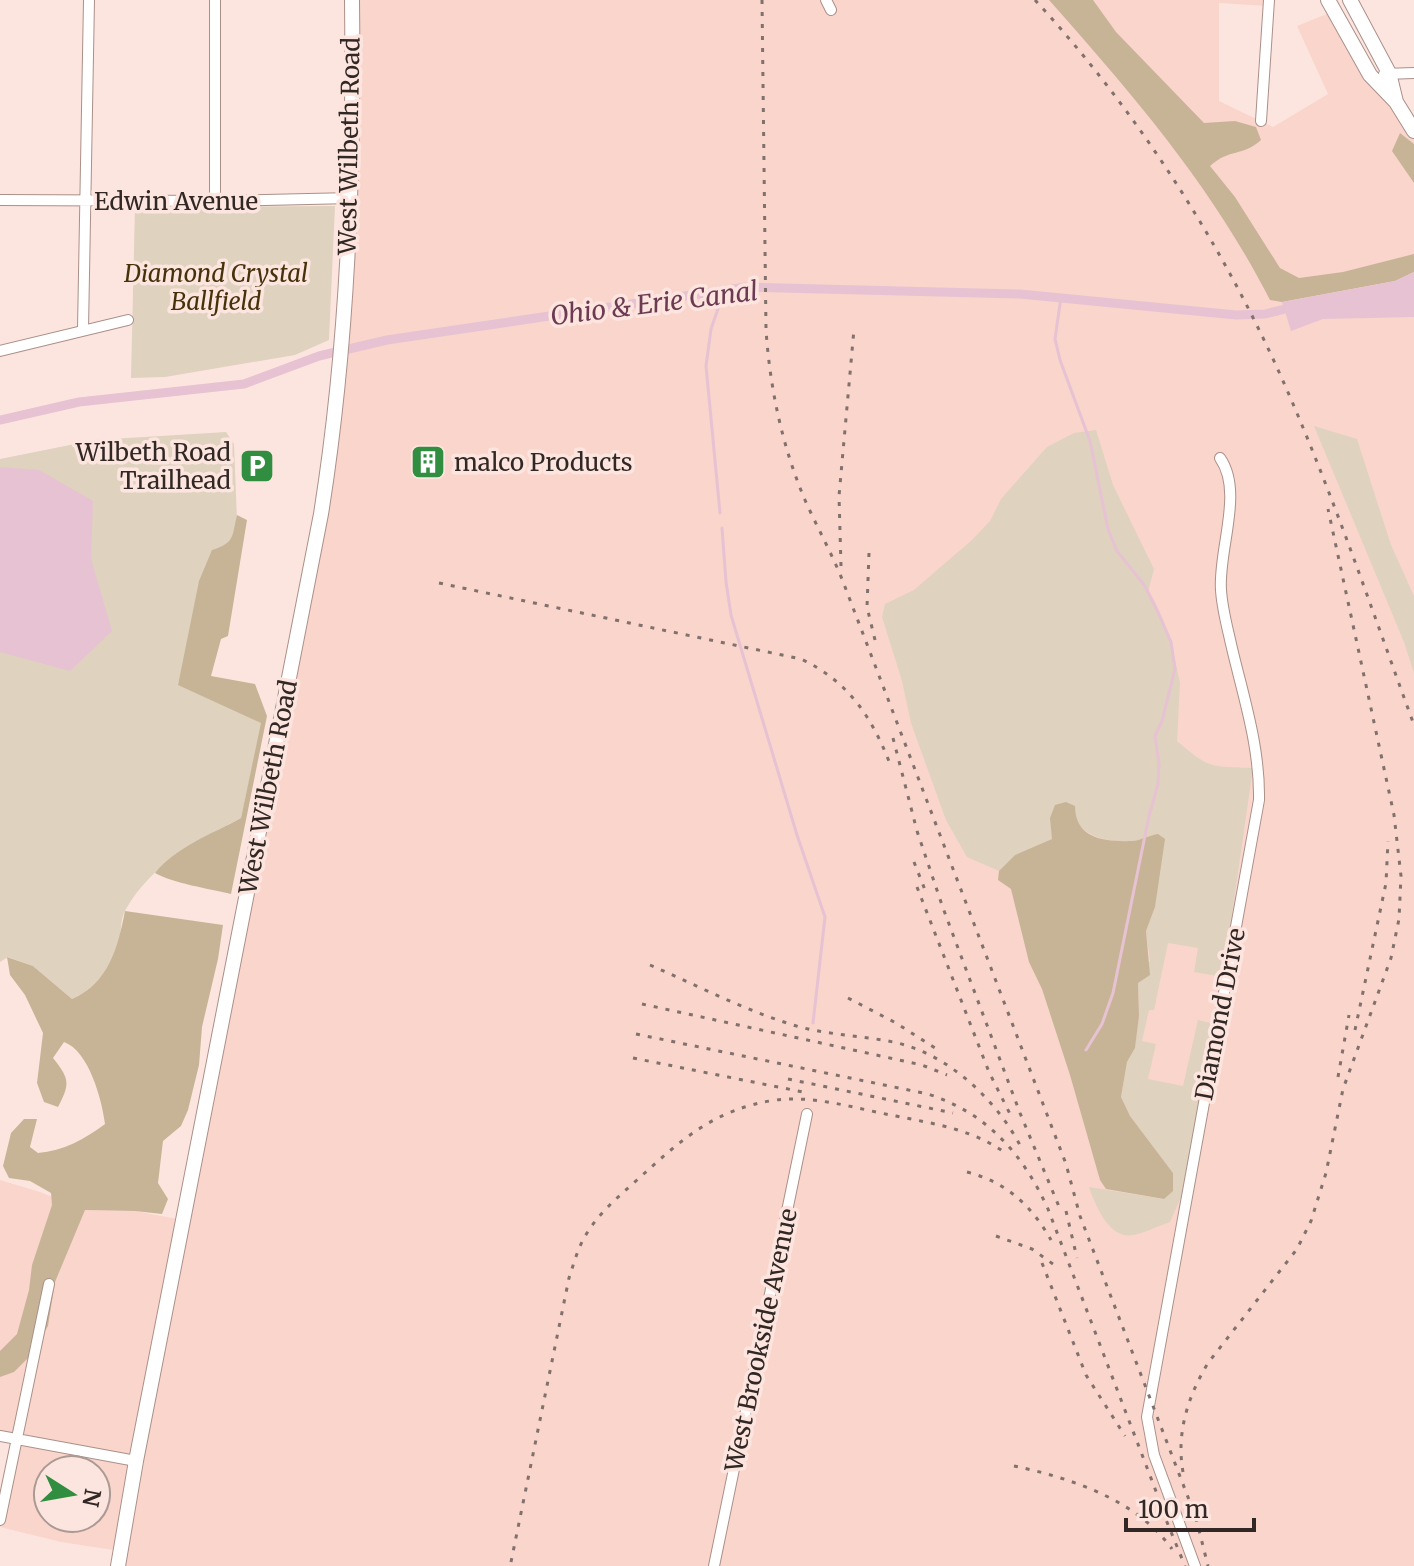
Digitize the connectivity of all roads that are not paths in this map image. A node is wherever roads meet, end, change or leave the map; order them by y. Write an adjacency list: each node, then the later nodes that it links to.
1 (89, 0): 15 (street)
2 (215, 0): 16 (street)
3 (352, 0): 13 (main road, West Wilbeth Road)
4 (1269, 0): 11 (street)
5 (1328, 0): 9 (main road)
6 (1350, 0): 7 (main road)
7 (1389, 73): 8 (street); 9 (street); 10 (main road)
8 (1414, 73)
9 (1370, 75): 10 (main road)
10 (1396, 102): 12 (main road)
11 (1261, 121)
12 (1414, 131)
13 (352, 198): 16 (street, Edwin Avenue); 25 (main road, West Wilbeth Road)
14 (0, 200): 15 (street, Edwin Avenue)
15 (85, 201): 16 (street, Edwin Avenue); 18 (street)
16 (215, 201)
17 (128, 320): 18 (street)
18 (83, 329): 19 (street)
19 (0, 351)
20 (1220, 458): 29 (street, Diamond Drive)
21 (807, 1114): 28 (street, West Brookside Avenue)
22 (49, 1284): 24 (street)
23 (0, 1436): 24 (street)
24 (16, 1439): 25 (street); 26 (street)
25 (136, 1461): 27 (main road, West Wilbeth Road)
26 (0, 1520)
27 (118, 1566)
28 (714, 1566)
29 (1195, 1566)

